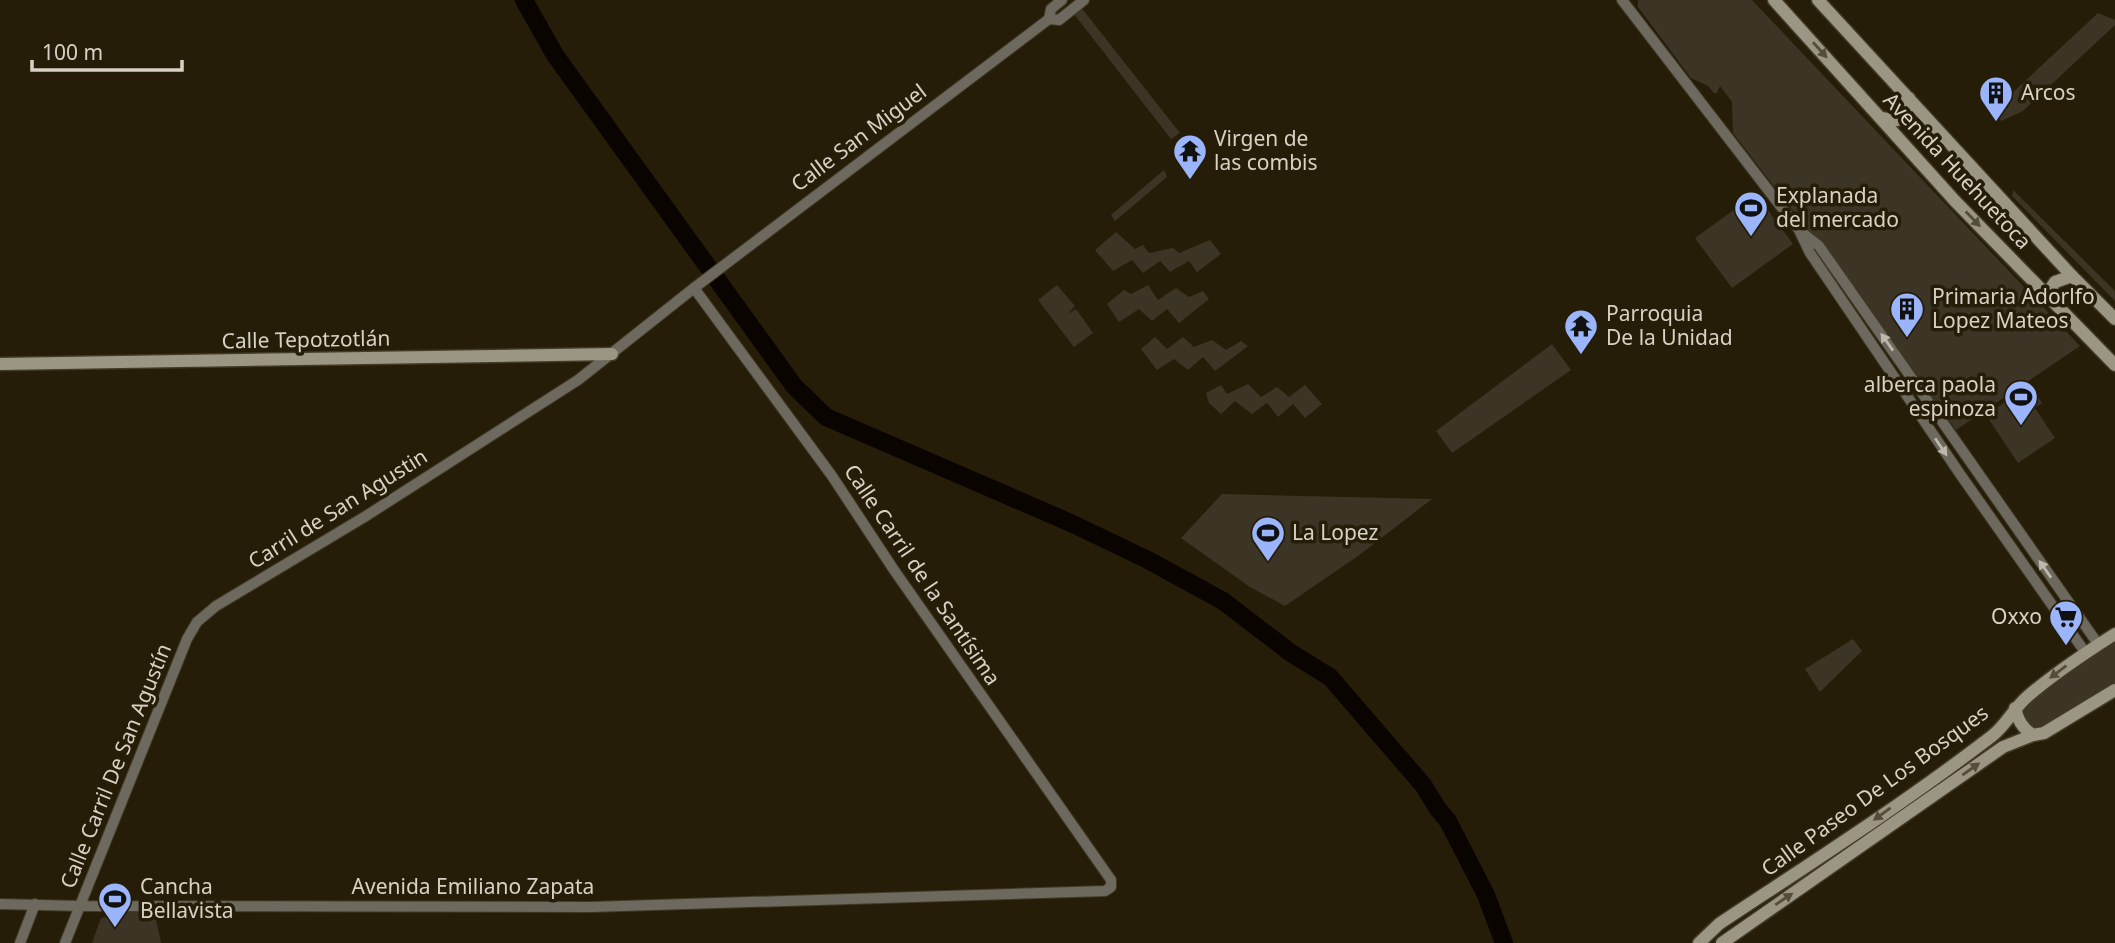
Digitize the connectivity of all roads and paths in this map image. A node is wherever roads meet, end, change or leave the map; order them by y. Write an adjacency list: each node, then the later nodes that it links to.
1 (1084, 0): 6 (street, Calle San Miguel)
2 (1622, 0): 9 (street)
3 (1774, 0): 8 (main road, Avenida Huehuetoca, one-way to 8)
4 (1818, 0): 7 (main road, Avenida Huehuetoca)
5 (1061, 1): 6 (street, Calle San Miguel)
6 (1049, 19): 11 (street, Calle San Miguel)
7 (1909, 97): 8 (main road); 10 (main road, Avenida Huehuetoca)
8 (1881, 118): 12 (main road, Avenida Huehuetoca, one-way to 12)
9 (1799, 230): 19 (street, one-way to 9); 20 (street, one-way to 20)
10 (2072, 276): 12 (main road); 13 (main road, Avenida Huehuetoca)
11 (694, 288): 14 (street, Calle San Miguel); 24 (street, Calle Carril de la Santísima)
12 (2050, 300): 16 (main road, Avenida Huehuetoca)
13 (2115, 319)
14 (612, 354): 15 (main road, Calle Tepotzotlán); 18 (street, Carril de San Agustin)
15 (0, 364)
16 (2115, 365)
17 (2115, 634): 19 (main road, Calle Paseo De Los Bosques)
18 (187, 639): 27 (street, Calle Carril De San Agustín)
19 (2098, 645): 20 (main road, Calle Paseo De Los Bosques)
20 (2085, 652): 22 (main road, Calle Paseo De Los Bosques, one-way to 22)
21 (2114, 693): 23 (main road, Calle Paseo De Los Bosques)
22 (2015, 708): 23 (main road); 31 (main road, Calle Paseo De Los Bosques, one-way to 31)
23 (2033, 735): 28 (main road, Calle Paseo De Los Bosques, one-way to 23)
24 (1111, 887): 27 (street, Avenida Emiliano Zapata)
25 (0, 904): 26 (street, Avenida Emiliano Zapata)
26 (35, 904): 27 (street, Avenida Emiliano Zapata); 29 (street)
27 (80, 906): 30 (street, Calle Carril De San Agustín)
28 (1724, 940)
29 (20, 943)
30 (65, 943)
31 (1699, 943)

